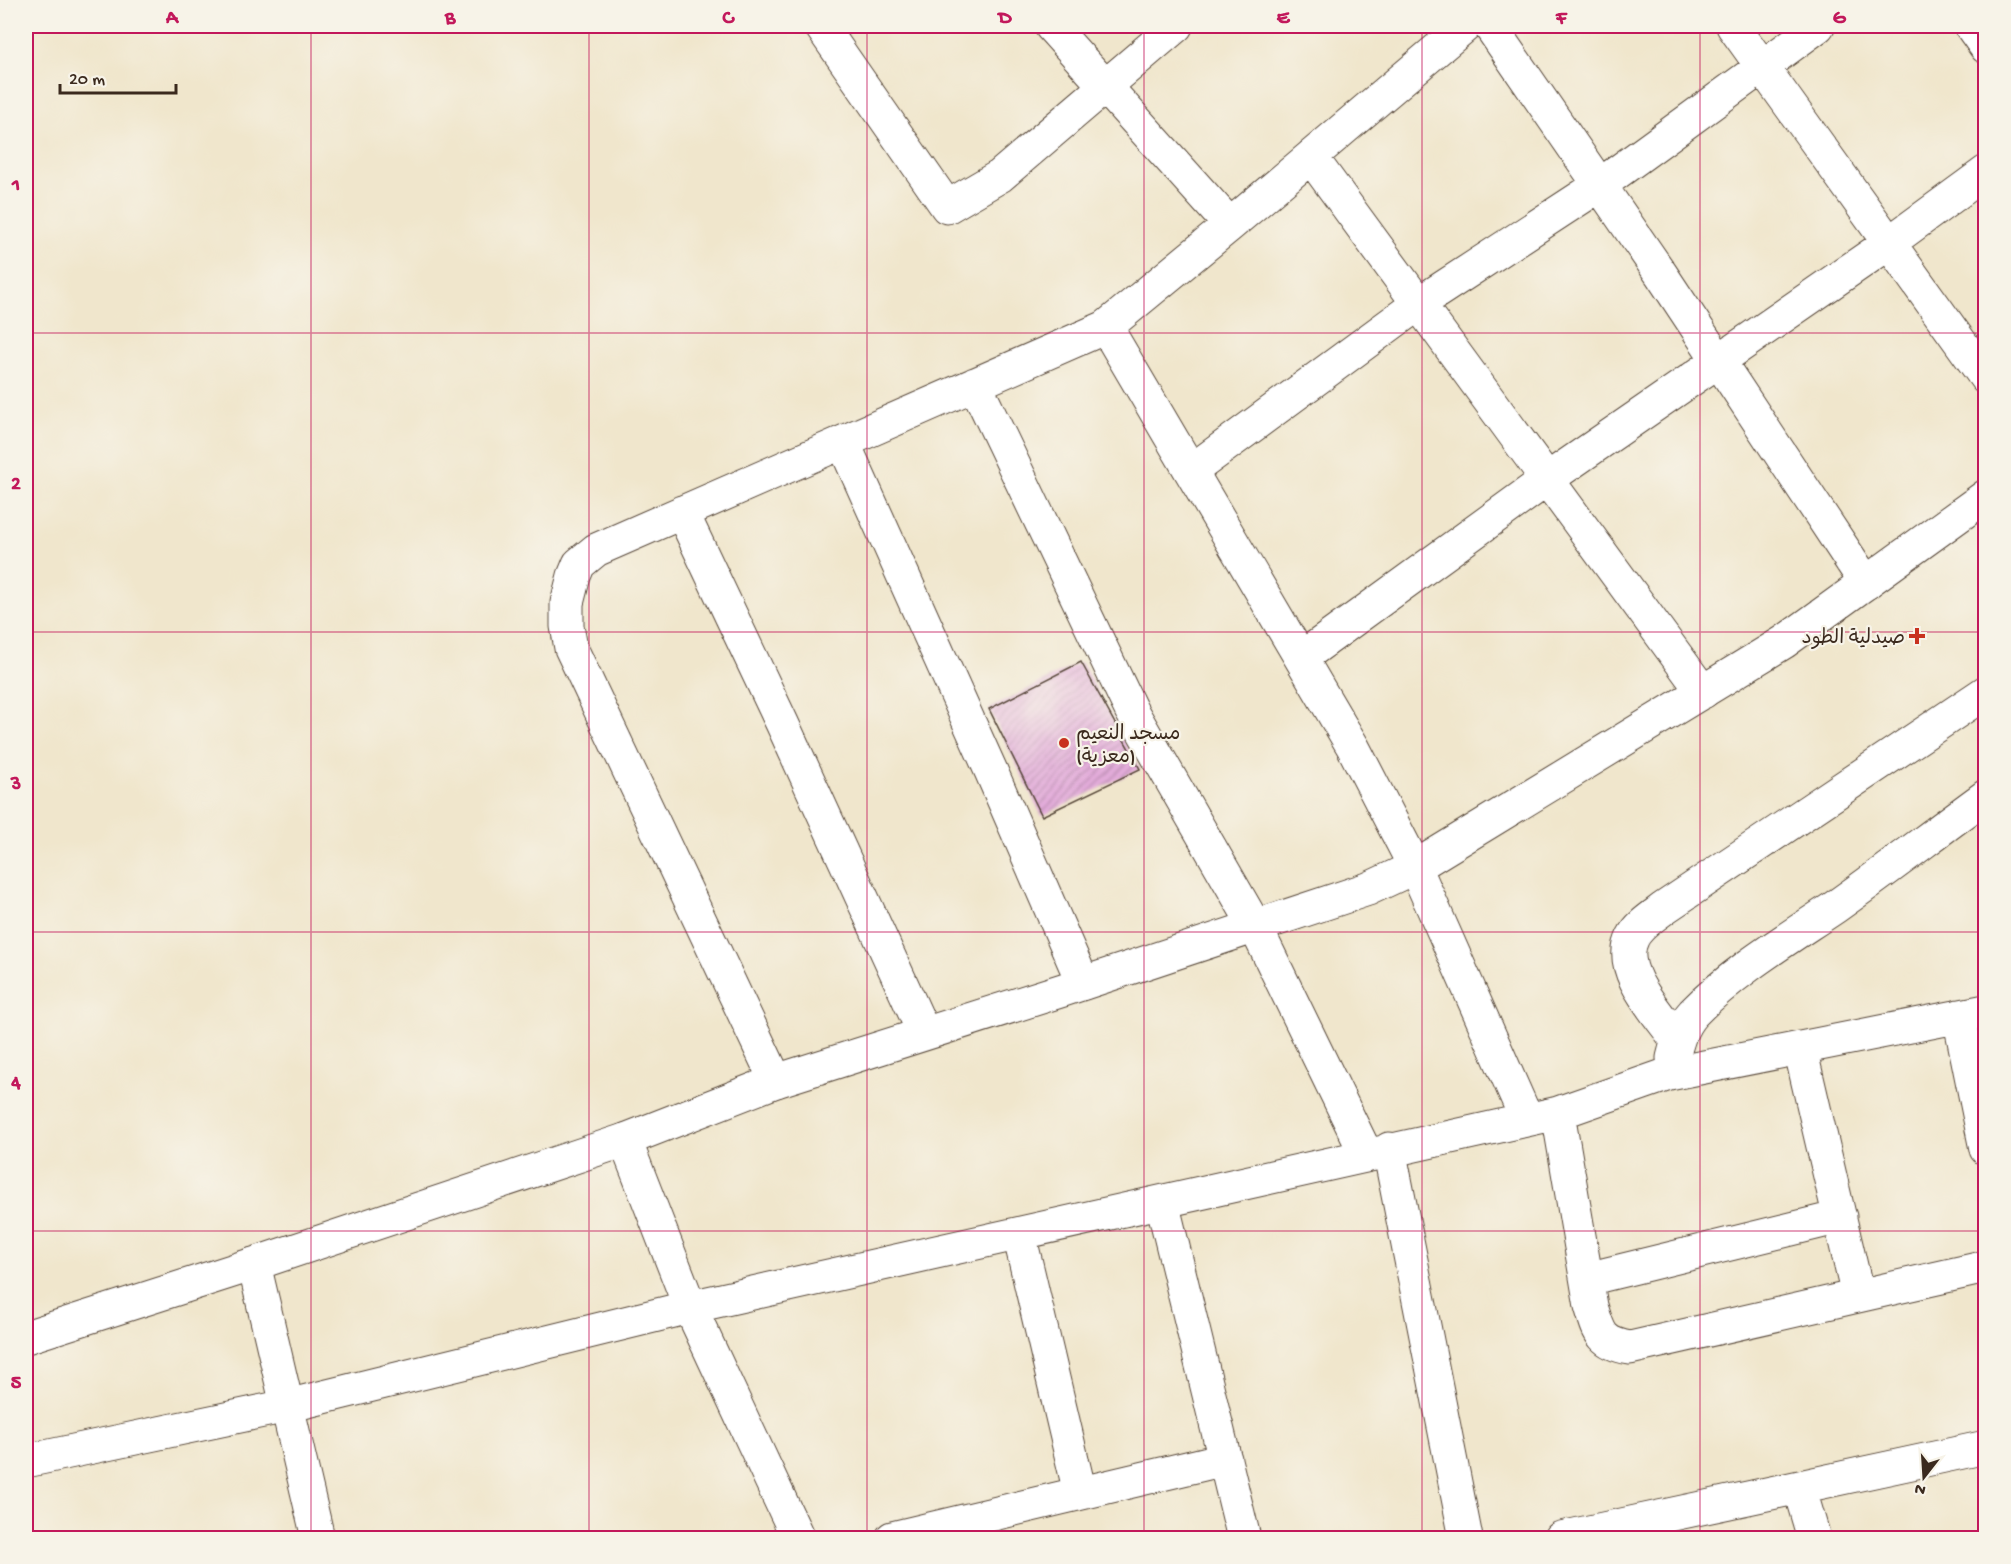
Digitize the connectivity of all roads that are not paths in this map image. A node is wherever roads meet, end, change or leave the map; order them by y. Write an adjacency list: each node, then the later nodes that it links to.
1 (821, 26): 11 (street)
2 (1051, 26): 11 (street)
3 (1176, 26): 11 (street)
4 (1465, 26): 12 (street)
5 (1490, 26): 14 (street)
6 (1733, 26): 10 (street)
7 (1818, 26): 10 (street)
8 (1971, 26): 9 (street)
9 (1986, 47)
10 (1763, 67): 14 (street); 16 (street)
11 (1105, 86): 15 (street)
12 (1311, 157): 15 (street); 17 (street)
13 (1986, 172): 16 (street)
14 (1600, 184): 17 (street); 19 (street)
15 (1230, 225): 18 (street)
16 (1889, 243): 19 (street); 20 (street)
17 (1418, 304): 23 (street); 24 (street)
18 (1106, 327): 21 (street); 23 (street)
19 (1718, 360): 24 (street); 27 (street)
20 (1986, 378)
21 (975, 384): 22 (street); 33 (street)
22 (843, 442): 26 (street); 34 (street)
23 (1191, 471): 28 (street)
24 (1546, 480): 28 (street); 29 (street)
25 (1986, 496): 27 (street)
26 (682, 512): 36 (street); 40 (street)
27 (1866, 583): 29 (street)
28 (1301, 658): 32 (street)
29 (1703, 692): 32 (street)
30 (1986, 692): 37 (street)
31 (1986, 796): 37 (street)
32 (1415, 867): 33 (street); 42 (street)
33 (1255, 926): 34 (street); 45 (street)
34 (1083, 983): 36 (street)
35 (1972, 1013): 38 (street); 44 (street)
36 (924, 1034): 40 (street)
37 (1677, 1040): 39 (street)
38 (1800, 1048): 39 (street); 47 (street)
39 (1670, 1074): 41 (street)
40 (776, 1081): 43 (street)
41 (1558, 1113): 42 (street); 51 (street)
42 (1527, 1120): 45 (street)
43 (625, 1140): 49 (street); 53 (street)
44 (1986, 1149)
45 (1378, 1152): 46 (street); 65 (street)
46 (1162, 1202): 48 (street); 57 (street)
47 (1840, 1217): 51 (street); 52 (street)
48 (1019, 1234): 53 (street); 60 (street)
49 (254, 1264): 54 (street); 55 (street)
50 (1986, 1267): 52 (street)
51 (1587, 1279): 52 (street)
52 (1858, 1296)
53 (690, 1307): 55 (street); 62 (street)
54 (26, 1337)
55 (287, 1406): 58 (street); 61 (street)
56 (1986, 1447): 59 (street)
57 (1225, 1459): 60 (street); 64 (street)
58 (26, 1461)
59 (1799, 1487): 66 (street); 67 (street)
60 (1080, 1493): 63 (street)
61 (318, 1539)
62 (798, 1539)
63 (892, 1539)
64 (1244, 1539)
65 (1466, 1539)
66 (1561, 1539)
67 (1814, 1539)

